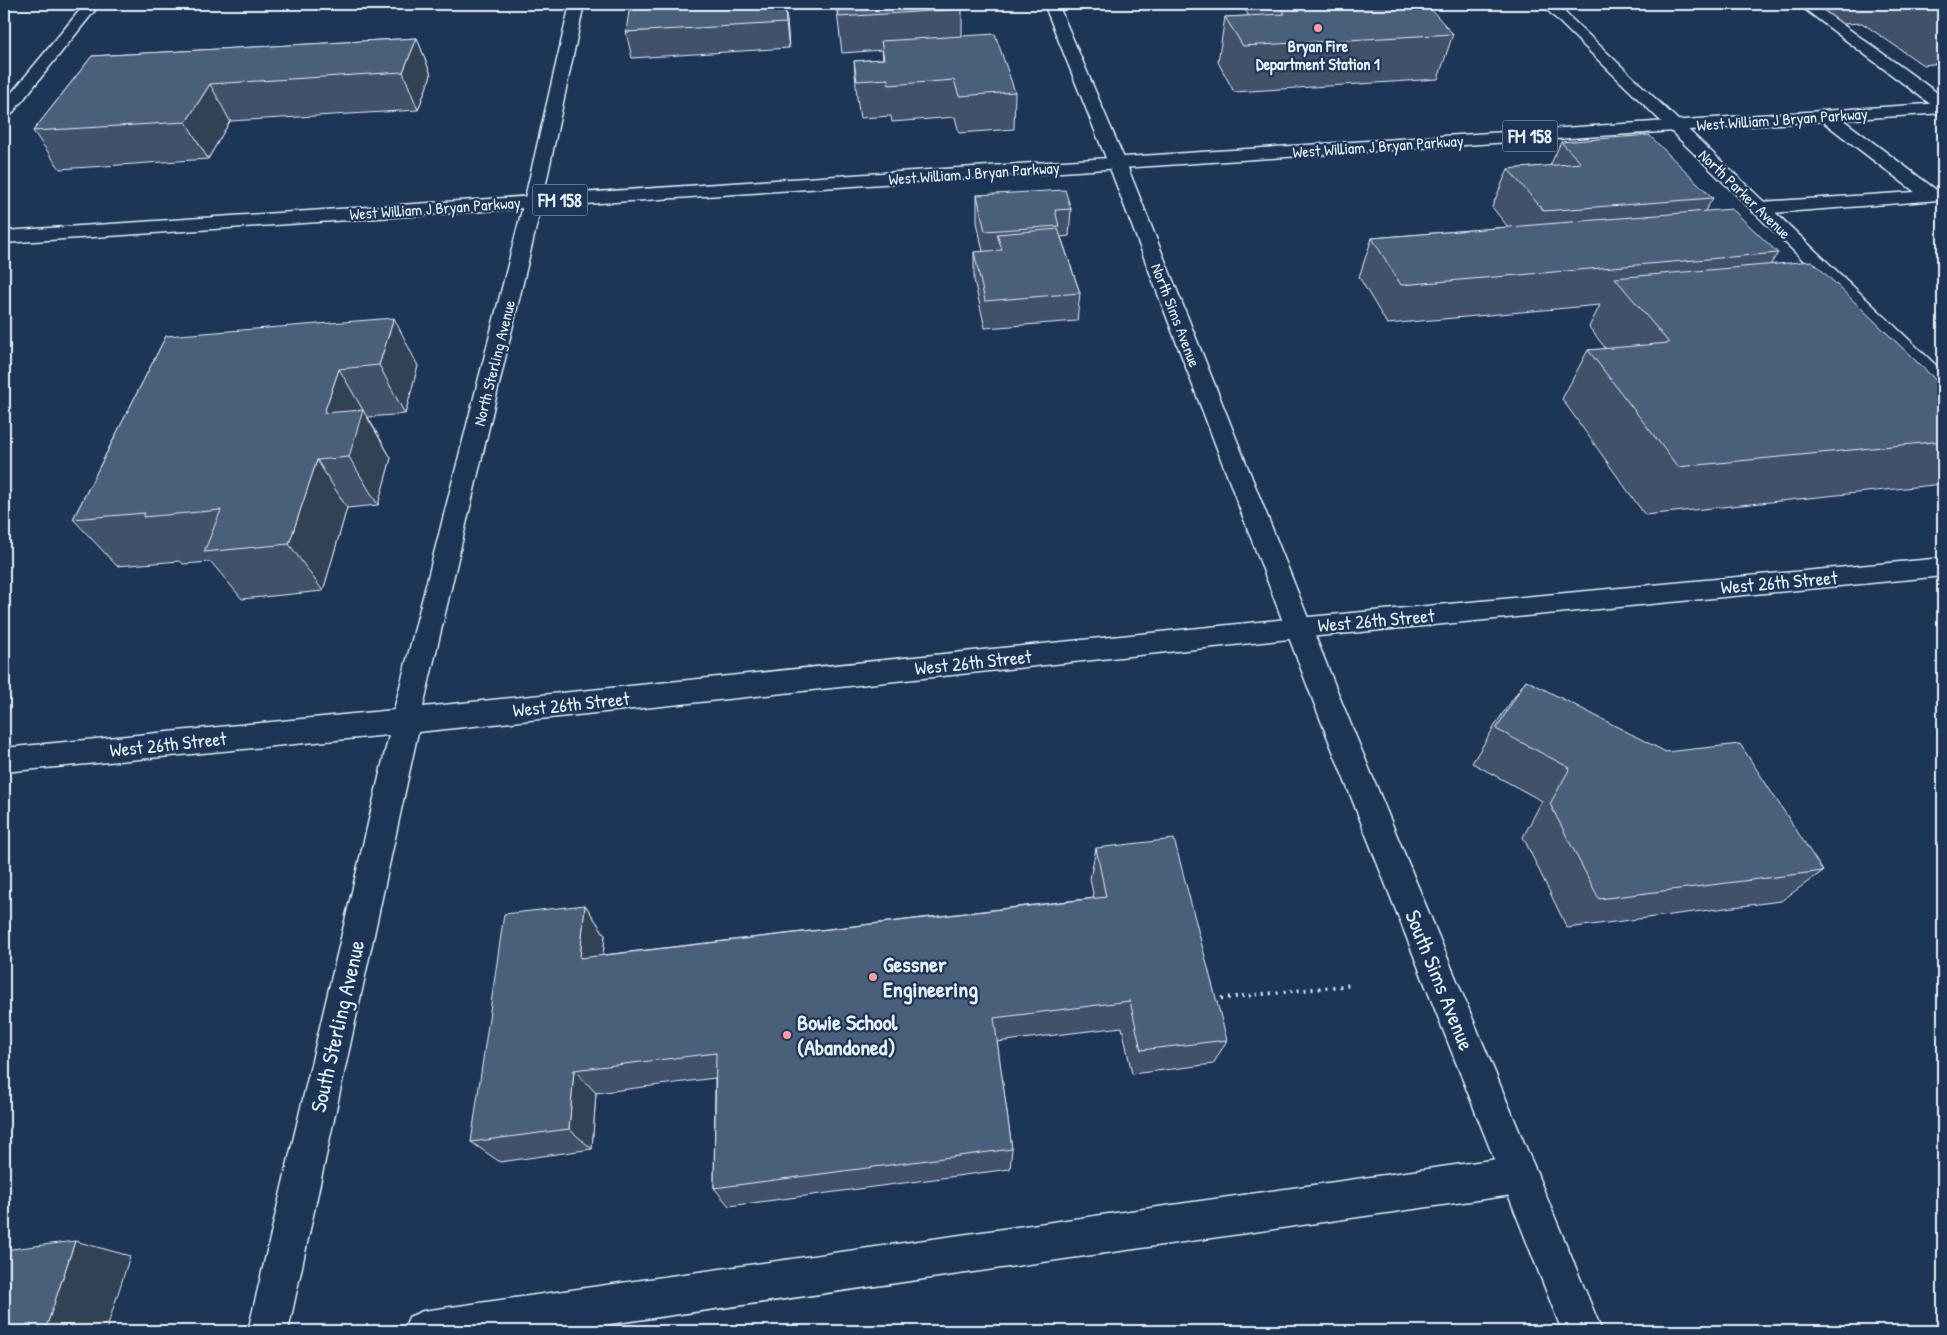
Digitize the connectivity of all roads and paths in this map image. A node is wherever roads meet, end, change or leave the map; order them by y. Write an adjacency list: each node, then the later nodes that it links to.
1 (93, 4): 8 (street)
2 (577, 4): 12 (street, North Sterling Avenue)
3 (1051, 4): 11 (street, North Sims Avenue)
4 (1548, 4): 10 (street, North Parker Avenue)
5 (1805, 4): 6 (street)
6 (1943, 104)
7 (1943, 108): 9 (street, West William J Bryan Parkway / FM 158)
8 (4, 112)
9 (1828, 117): 10 (street, West William J Bryan Parkway / FM 158); 13 (street)
10 (1675, 126): 11 (street, West William J Bryan Parkway / FM 158); 13 (street, North Parker Avenue)
11 (1117, 163): 12 (street, West William J Bryan Parkway / FM 158); 17 (street, North Sims Avenue)
12 (533, 202): 14 (street, West William J Bryan Parkway / FM 158); 18 (street, North Sterling Avenue)
13 (1760, 208): 15 (street, North Parker Avenue)
14 (4, 237)
15 (1943, 384)
16 (1943, 567): 17 (street, West 26th Street)
17 (1298, 628): 18 (street, West 26th Street); 22 (street, South Sims Avenue)
18 (406, 721): 19 (street, West 26th Street); 23 (street, South Sterling Avenue)
19 (4, 760)
20 (1352, 985): 21 (path)
21 (1206, 1000)
22 (1519, 1176): 24 (street); 25 (street, South Sims Avenue)
23 (268, 1331)
24 (423, 1331)
25 (1582, 1331)

